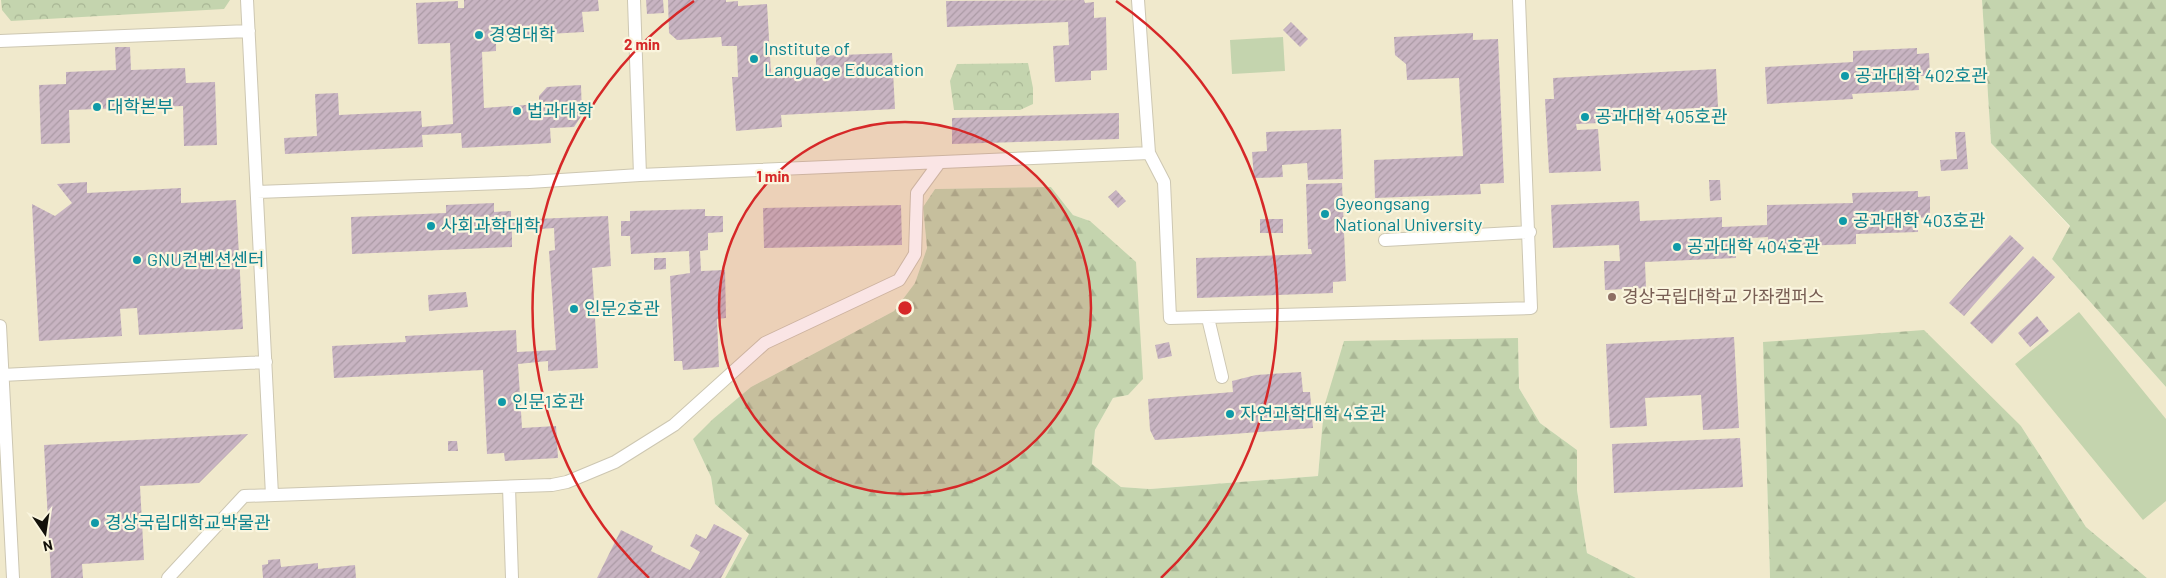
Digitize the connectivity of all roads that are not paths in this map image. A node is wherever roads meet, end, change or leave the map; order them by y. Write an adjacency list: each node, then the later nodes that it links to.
1 (247, 0): 5 (street)
2 (634, 0): 9 (street)
3 (1138, 0): 7 (street)
4 (1519, 0): 11 (street)
5 (249, 31): 6 (street); 10 (street)
6 (0, 41)
7 (1149, 153): 8 (street); 13 (street)
8 (939, 163): 9 (street); 18 (street)
9 (640, 175): 10 (street)
10 (257, 192): 15 (street)
11 (1530, 232): 12 (street); 13 (street)
12 (1385, 240)
13 (1208, 318): 17 (street)
14 (0, 326): 16 (street)
15 (266, 362): 16 (street); 19 (street)
16 (1, 374): 20 (street)
17 (1222, 377)
18 (509, 487): 19 (street); 22 (street)
19 (272, 495): 21 (street)
20 (13, 578)
21 (168, 578)
22 (512, 578)

